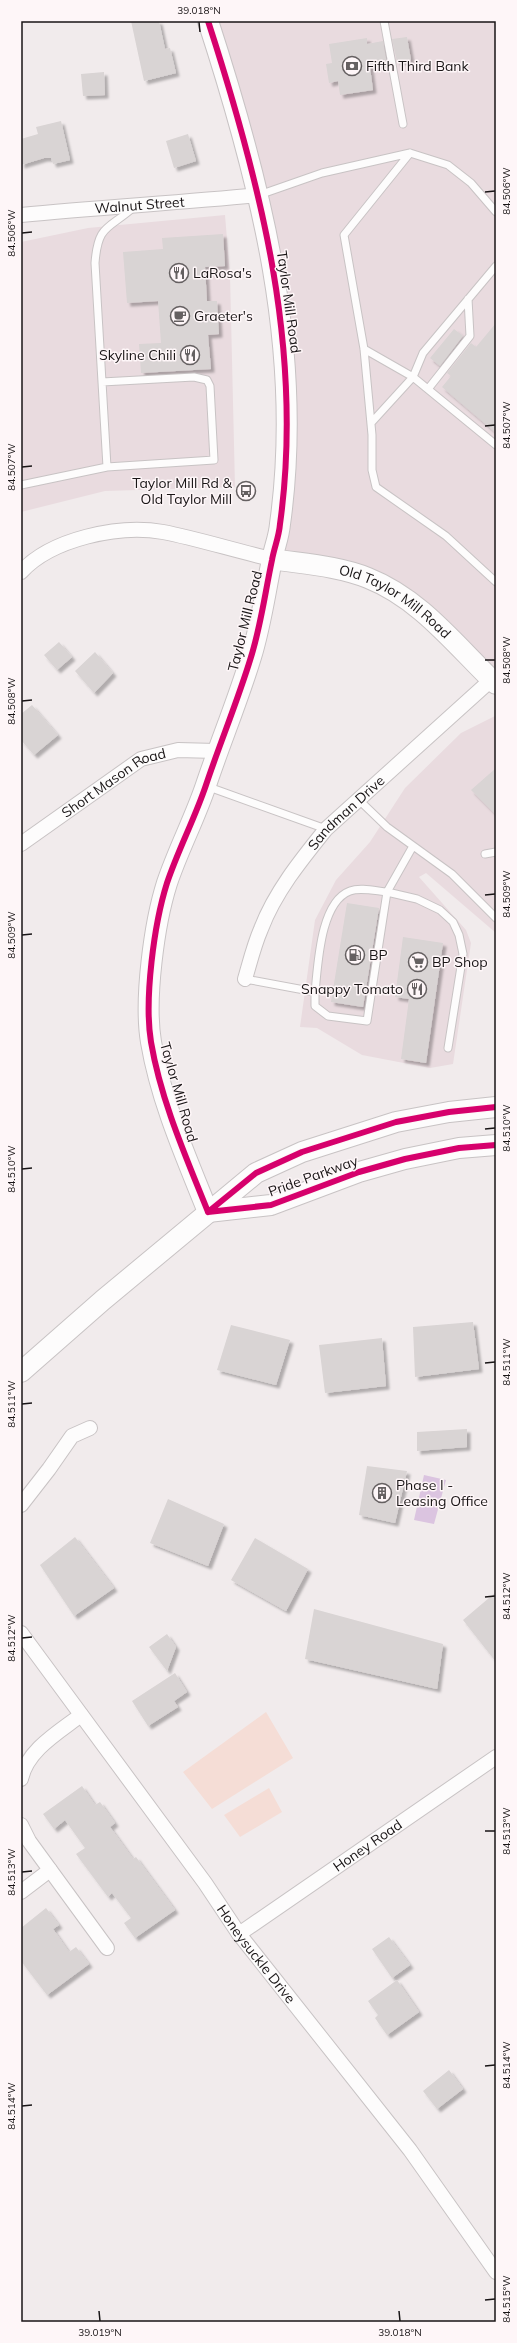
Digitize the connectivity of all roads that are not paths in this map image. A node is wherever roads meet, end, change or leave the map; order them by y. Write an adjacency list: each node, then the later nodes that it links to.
1 (208, 21): 5 (street, Taylor Mill Road)
2 (384, 21): 3 (lane)
3 (402, 124)
4 (410, 153): 5 (lane); 7 (lane); 11 (lane)
5 (259, 195): 6 (street, Walnut Street); 19 (street, Taylor Mill Road)
6 (134, 206): 8 (street, Walnut Street); 13 (lane)
7 (496, 212)
8 (21, 214)
9 (496, 266): 10 (lane)
10 (468, 299): 12 (lane); 14 (lane)
11 (364, 349): 12 (lane); 15 (lane)
12 (413, 377): 14 (lane); 15 (lane)
13 (102, 382): 17 (lane); 17 (lane)
14 (428, 389): 16 (lane)
15 (371, 423): 21 (lane)
16 (496, 445)
17 (107, 467): 18 (lane)
18 (21, 485)
19 (272, 559): 20 (street); 22 (street, Old Taylor Mill Road); 23 (street, Taylor Mill Road)
20 (21, 572)
21 (496, 582)
22 (494, 679): 25 (street, Sandman Drive)
23 (216, 751): 24 (street, Taylor Mill Road); 27 (street, Short Mason Road)
24 (206, 786): 26 (lane); 38 (street, Taylor Mill Road)
25 (359, 800): 26 (street, Sandman Drive); 28 (lane)
26 (326, 829): 33 (street, Sandman Drive)
27 (21, 844)
28 (413, 846): 31 (lane); 32 (lane)
29 (496, 852): 30 (lane)
30 (485, 854)
31 (387, 892): 34 (lane); 34 (lane); 35 (lane)
32 (496, 918)
33 (245, 979): 34 (lane)
34 (316, 992)
35 (448, 1048)
36 (496, 1107): 38 (street, Pride Parkway)
37 (496, 1145): 38 (street, Pride Parkway)
38 (208, 1212): 39 (street)
39 (21, 1372)
40 (90, 1428): 41 (street)
41 (21, 1505)
42 (21, 1633): 43 (street, Honeysuckle Drive)
43 (81, 1716): 45 (street); 49 (street, Honeysuckle Drive)
44 (496, 1756): 49 (street, Honey Road)
45 (21, 1779)
46 (21, 1825): 47 (street)
47 (50, 1870): 48 (street); 50 (street)
48 (21, 1892)
49 (239, 1934): 51 (street, Honeysuckle Drive)
50 (107, 1948)
51 (496, 2272)

